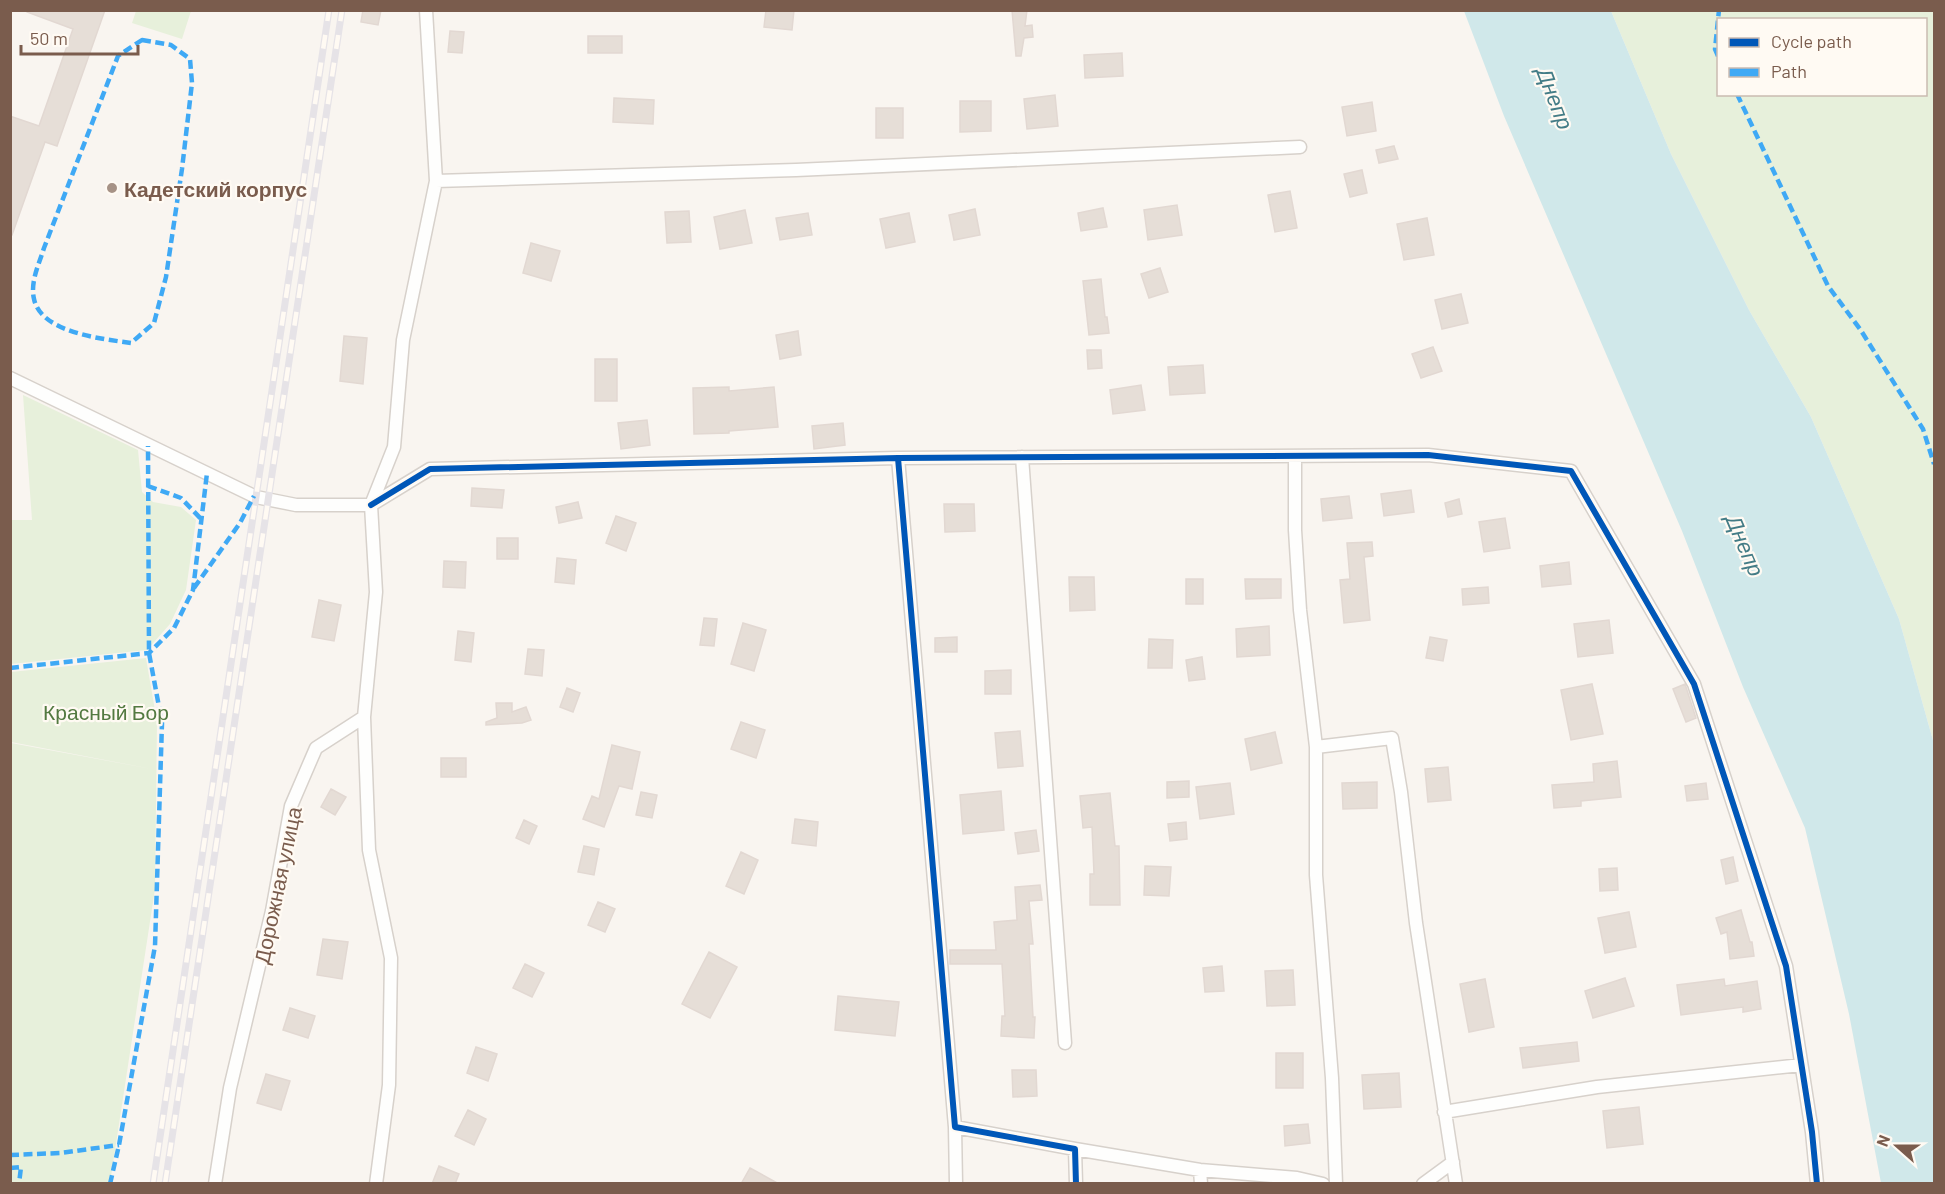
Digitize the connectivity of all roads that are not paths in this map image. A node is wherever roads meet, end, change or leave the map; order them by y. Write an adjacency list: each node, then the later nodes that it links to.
1 (426, 10): 3 (street)
2 (1300, 147): 3 (street)
3 (436, 181): 8 (street)
4 (10, 378): 8 (street)
5 (1295, 456): 6 (street); 10 (street); 12 (street)
6 (1022, 457): 7 (street); 11 (street)
7 (898, 458): 8 (street); 14 (street)
8 (370, 505): 9 (street)
9 (364, 717): 18 (street, Дорожная улица); 19 (street)
10 (1316, 747): 13 (street); 24 (street)
11 (1065, 1043)
12 (1801, 1065): 13 (street); 27 (street)
13 (1444, 1112): 16 (street)
14 (955, 1127): 15 (street); 20 (street)
15 (1075, 1149): 17 (street); 21 (street)
16 (1452, 1162): 25 (street); 26 (street)
17 (1200, 1170): 22 (street); 23 (street)
18 (215, 1184)
19 (376, 1184)
20 (956, 1184)
21 (1076, 1184)
22 (1201, 1184)
23 (1323, 1184)
24 (1336, 1184)
25 (1423, 1184)
26 (1456, 1184)
27 (1817, 1184)

